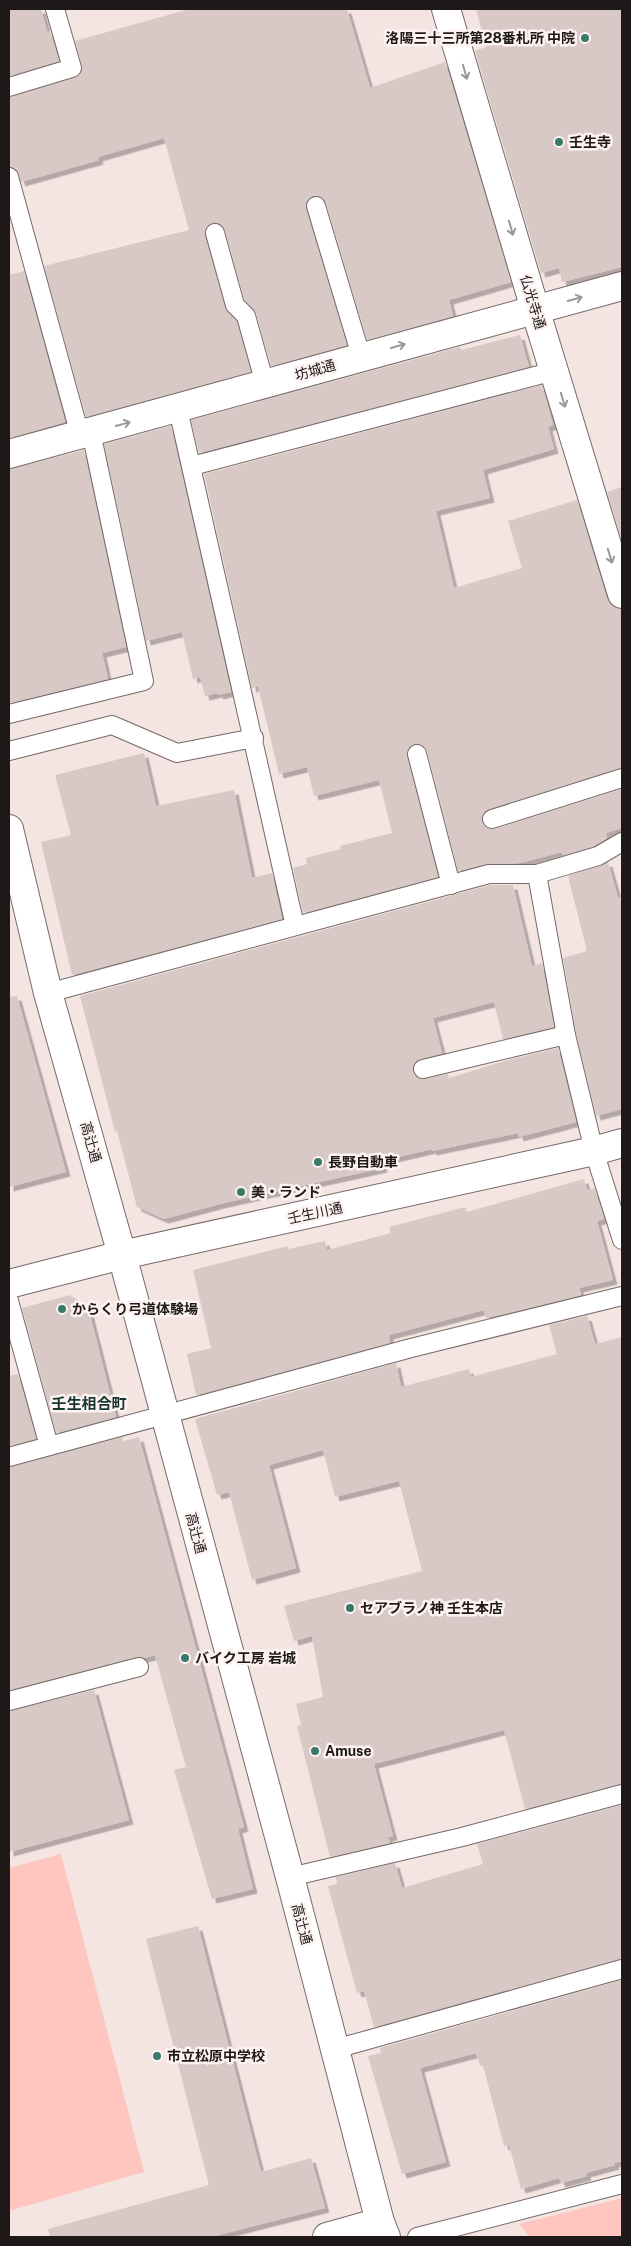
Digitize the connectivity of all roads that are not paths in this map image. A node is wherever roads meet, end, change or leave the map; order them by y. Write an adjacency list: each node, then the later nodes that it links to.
1 (55, 9): 3 (lane)
2 (446, 9): 8 (street, 仏光寺通, one-way to 8)
3 (9, 87)
4 (9, 177): 13 (lane)
5 (316, 206): 9 (lane)
6 (215, 233): 11 (lane)
7 (622, 286): 8 (street, 坊城通, one-way to 7)
8 (534, 309): 9 (street, 坊城通, one-way to 8); 10 (street, 仏光寺通)
9 (361, 356): 11 (street, 坊城通)
10 (554, 371): 15 (lane); 16 (street, 仏光寺通, one-way to 16)
11 (265, 384): 12 (street, 坊城通)
12 (178, 409): 13 (street, 坊城通, one-way to 12); 15 (lane)
13 (86, 434): 14 (street, 坊城通); 17 (lane)
14 (9, 454)
15 (192, 466): 18 (lane)
16 (622, 594)
17 (9, 714)
18 (254, 738): 19 (lane); 27 (lane)
19 (9, 751)
20 (416, 754): 26 (lane)
21 (622, 778): 22 (lane)
22 (492, 819)
23 (9, 829): 28 (street, 高辻通)
24 (622, 842): 25 (lane)
25 (537, 874): 26 (lane); 29 (lane)
26 (450, 885): 27 (lane)
27 (296, 926): 28 (lane)
28 (48, 993): 34 (street, 高辻通)
29 (566, 1035): 30 (lane); 32 (lane)
30 (423, 1069)
31 (622, 1143): 32 (street, 壬生川通)
32 (594, 1151): 33 (lane); 34 (street, 壬生川通)
33 (622, 1240)
34 (122, 1255): 35 (street, 壬生川通); 38 (street, 高辻通)
35 (9, 1284)
36 (622, 1296): 38 (lane)
37 (9, 1301): 39 (lane)
38 (164, 1416): 39 (lane); 44 (street, 高辻通)
39 (49, 1446): 40 (lane)
40 (9, 1457)
41 (139, 1667): 42 (lane)
42 (9, 1701)
43 (622, 1794): 44 (lane)
44 (290, 1878): 46 (street, 高辻通)
45 (622, 1969): 46 (lane)
46 (335, 2049): 48 (street, 高辻通)
47 (622, 2184): 50 (lane)
48 (383, 2230): 49 (street)
49 (327, 2237)
50 (417, 2237)

